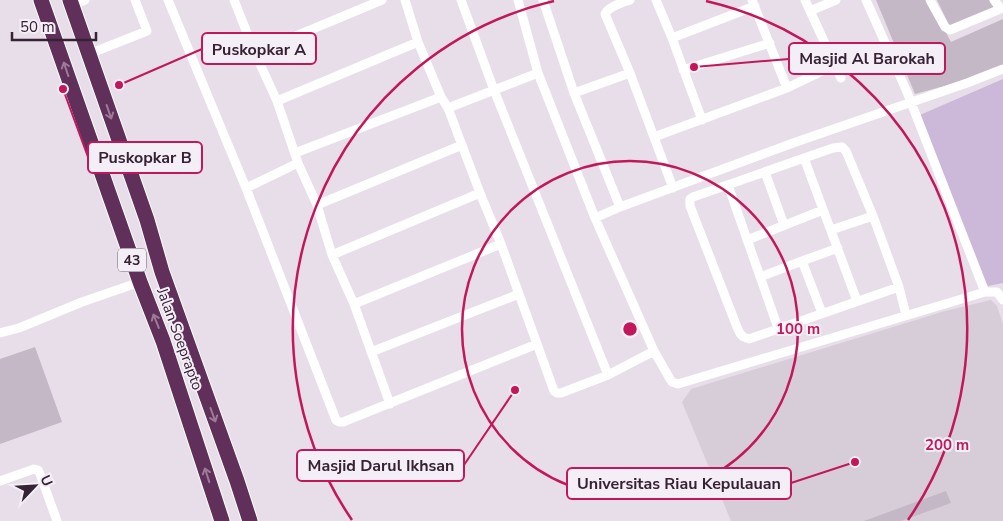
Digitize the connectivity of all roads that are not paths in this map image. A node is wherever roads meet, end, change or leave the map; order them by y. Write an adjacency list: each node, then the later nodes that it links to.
1 (41, 0): 63 (highway, Jalan Soeprapto / 43, one-way to 1)
2 (136, 0): 25 (street)
3 (168, 0): 47 (street)
4 (234, 0): 24 (street)
5 (382, 0): 24 (street)
6 (405, 0): 22 (street)
7 (461, 0): 33 (street)
8 (518, 0): 29 (street)
9 (543, 0): 34 (street)
10 (630, 0): 30 (street)
11 (656, 0): 21 (street)
12 (805, 0): 20 (street)
13 (836, 0): 20 (street)
14 (866, 0): 37 (street)
15 (930, 0): 19 (street)
16 (994, 0): 19 (street)
17 (75, 2): 25 (highway, Jalan Soeprapto / 43)
18 (753, 3): 21 (street); 23 (street)
19 (1002, 9)
20 (810, 11): 26 (street)
21 (672, 38): 28 (street)
22 (418, 42): 35 (street); 36 (street)
23 (770, 43): 28 (street); 32 (street)
24 (255, 53): 36 (street)
25 (89, 54): 73 (highway, Jalan Soeprapto / 43, one-way to 73)
26 (835, 65): 31 (street); 32 (street)
27 (1003, 69): 37 (street)
28 (683, 70): 39 (street)
29 (538, 73): 33 (street); 54 (street)
30 (630, 73): 34 (street); 40 (street)
31 (841, 78)
32 (787, 88): 39 (street)
33 (494, 90): 38 (street); 79 (street)
34 (574, 93): 51 (street)
35 (441, 97): 38 (street); 42 (street)
36 (277, 101): 42 (street)
37 (910, 102): 48 (street); 65 (street)
38 (448, 108): 41 (street)
39 (702, 120): 40 (street)
40 (654, 137): 48 (street)
41 (462, 145): 49 (street); 50 (street)
42 (295, 153): 44 (street)
43 (804, 158): 45 (street); 52 (street); 53 (street)
44 (298, 163): 47 (street); 50 (street)
45 (765, 172): 46 (street); 55 (street)
46 (728, 185): 57 (street); 72 (street)
47 (246, 188): 80 (street)
48 (673, 188): 51 (street)
49 (480, 193): 58 (street); 60 (street)
50 (317, 205): 60 (street)
51 (620, 207): 54 (street)
52 (823, 210): 55 (street); 56 (street)
53 (873, 216): 56 (street); 64 (street)
54 (595, 218): 77 (street)
55 (784, 226): 57 (street)
56 (831, 230): 59 (street)
57 (747, 240): 62 (street)
58 (501, 244): 66 (street); 69 (street)
59 (838, 248): 61 (street); 68 (street)
60 (332, 255): 69 (street)
61 (802, 261): 62 (street); 70 (street)
62 (760, 277): 72 (street)
63 (140, 282): 74 (street); 75 (highway, Jalan Soeprapto / 43, one-way to 63)
64 (900, 287): 68 (street); 71 (street)
65 (985, 292): 67 (street); 71 (street)
66 (519, 294): 76 (street); 78 (street)
67 (1003, 300)
68 (857, 301): 70 (street)
69 (354, 304): 78 (street)
70 (822, 313): 72 (street)
71 (906, 315): 77 (street)
72 (778, 328)
73 (183, 332): 75 (highway); 84 (highway, Jalan Soeprapto / 43, one-way to 84)
74 (0, 333)
75 (164, 341): 83 (highway, Jalan Soeprapto / 43, one-way to 75)
76 (537, 344): 79 (street); 80 (street)
77 (654, 351): 79 (street)
78 (372, 352): 80 (street)
79 (608, 375)
80 (390, 404)
81 (0, 481): 82 (street)
82 (57, 521)
83 (222, 521)
84 (250, 521)

